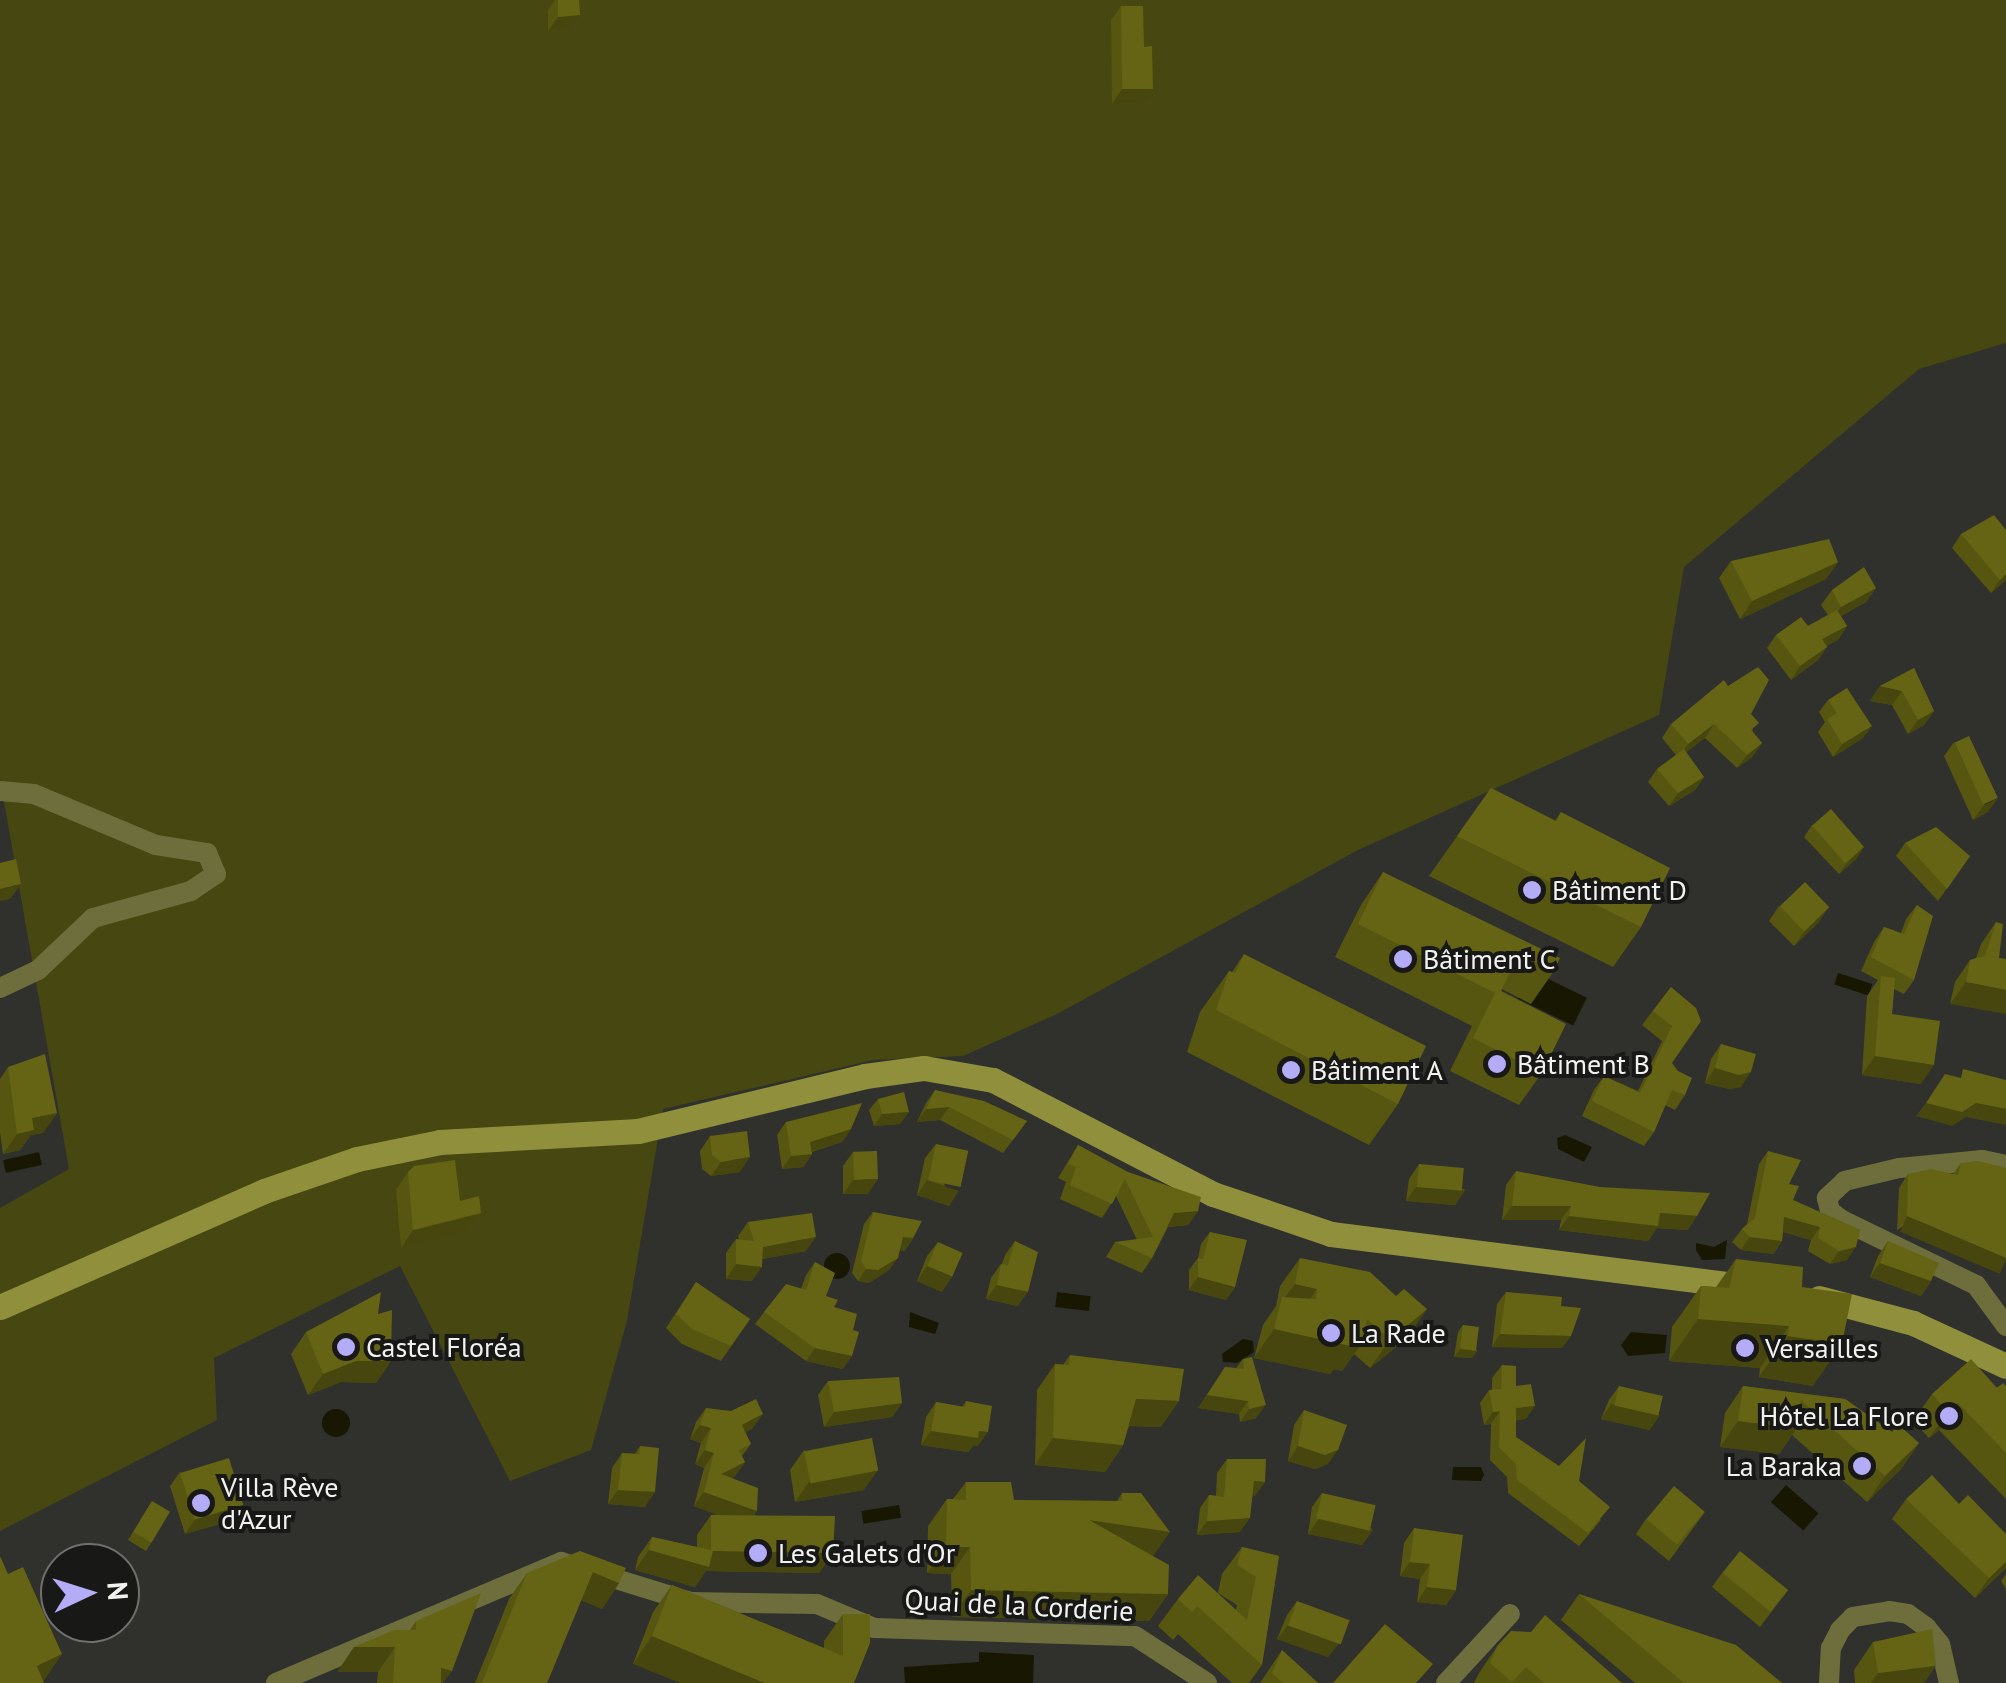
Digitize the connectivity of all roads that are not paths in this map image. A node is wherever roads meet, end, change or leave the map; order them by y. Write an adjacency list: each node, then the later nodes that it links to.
1 (0, 791): 2 (street)
2 (0, 988)
3 (2006, 1165): 5 (street)
4 (0, 1306): 6 (main road)
5 (2006, 1326)
6 (2006, 1366)
7 (1510, 1614): 10 (street)
8 (276, 1683): 9 (street, Quai de la Corderie)
9 (1207, 1683)
10 (1446, 1683)
11 (1829, 1683): 12 (street)
12 (1949, 1683)

